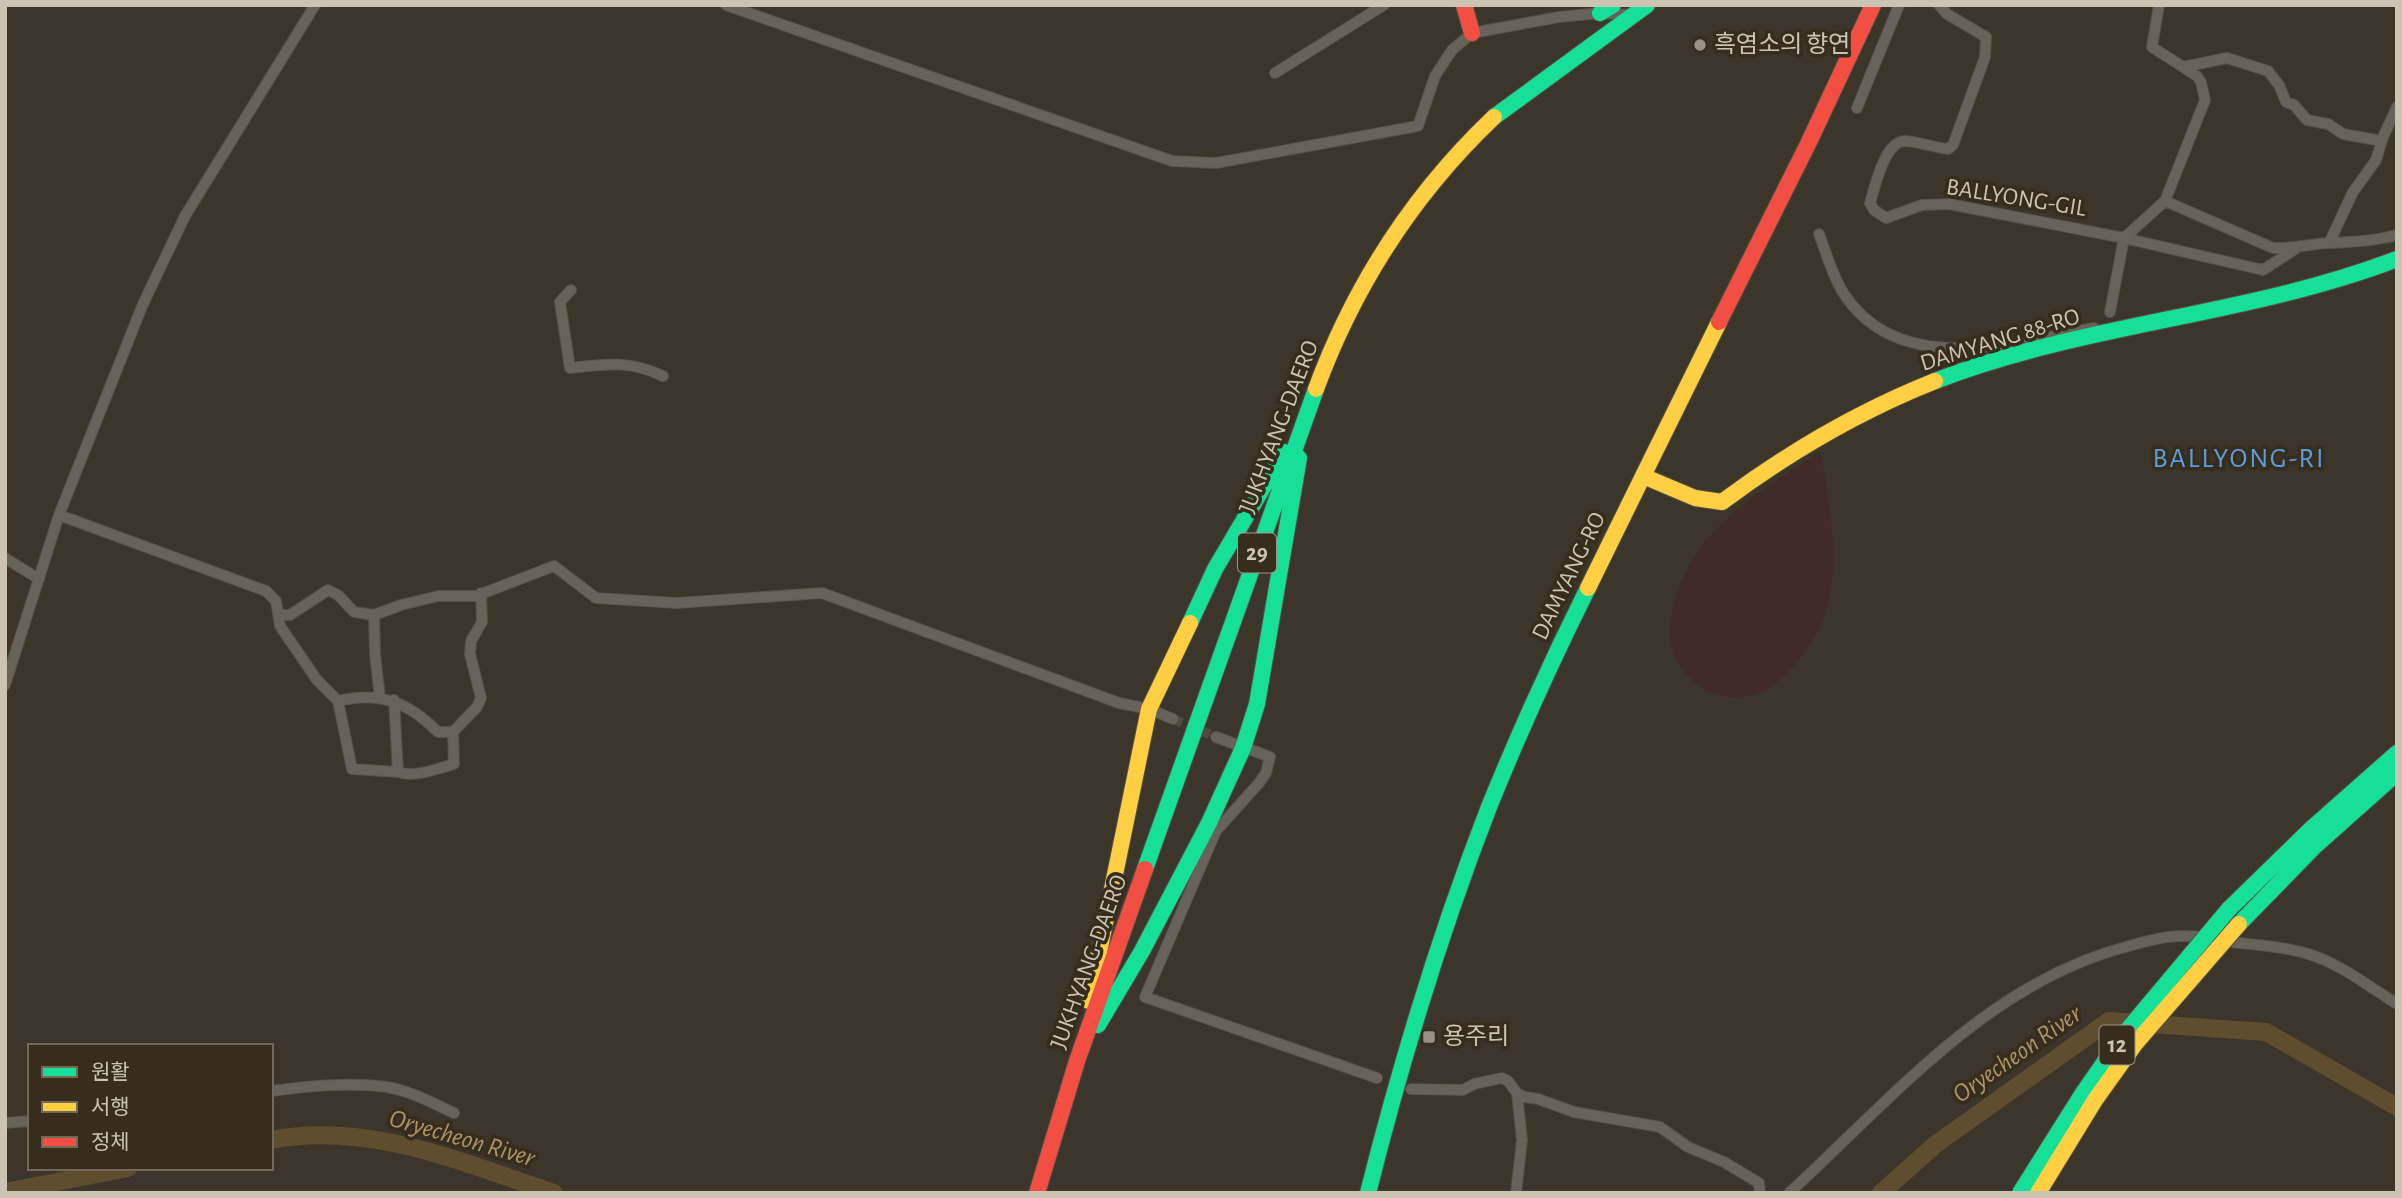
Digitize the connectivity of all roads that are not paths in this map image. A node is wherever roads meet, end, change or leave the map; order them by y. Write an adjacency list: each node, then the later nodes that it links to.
1 (315, 5): 31 (street)
2 (726, 5): 12 (street)
3 (1384, 5): 14 (street)
4 (1464, 5): 12 (main road)
5 (1661, 5): 11 (main road, JUKHYANG-DAERO / 29)
6 (1873, 5): 30 (main road, DAMYANG-RO)
7 (1899, 5): 16 (street)
8 (1939, 5): 21 (street, BALLYONG-GIL)
9 (2159, 5): 13 (street)
10 (1607, 9): 11 (street); 12 (street)
11 (1640, 10): 29 (main road, JUKHYANG-DAERO / 29)
12 (1472, 33)
13 (2183, 67): 17 (street); 18 (street)
14 (1275, 73)
15 (2397, 107): 17 (street)
16 (1857, 108)
17 (2382, 141): 22 (street)
18 (2165, 201): 21 (street); 23 (street, BALLYONG-GIL)
19 (1819, 234): 27 (street)
20 (2397, 235): 22 (street, BALLYONG-GIL)
21 (2124, 238): 23 (street, BALLYONG-GIL); 26 (street)
22 (2329, 243): 23 (street, BALLYONG-GIL)
23 (2300, 246)
24 (2397, 259): 27 (main road, DAMYANG 88-RO)
25 (571, 289): 28 (street)
26 (2110, 312)
27 (2190, 313): 30 (main road, DAMYANG 88-RO)
28 (663, 376)
29 (1307, 413): 41 (main road); 45 (main road); 50 (main road, JUKHYANG-DAERO / 29)
30 (1643, 476): 59 (main road, DAMYANG-RO)
31 (59, 515): 33 (street); 35 (street)
32 (5, 558): 33 (street)
33 (39, 579): 37 (street)
34 (481, 593): 36 (street); 41 (street); 43 (street)
35 (280, 615): 36 (street); 40 (street)
36 (374, 615): 38 (street)
37 (5, 685)
38 (380, 698): 39 (street); 40 (street)
39 (394, 700): 43 (street); 47 (street)
40 (338, 701): 47 (street)
41 (1149, 709): 42 (street); 50 (main road)
42 (1173, 719)
43 (453, 732): 47 (street)
44 (1216, 737): 45 (street)
45 (1243, 748): 50 (main road); 51 (street)
46 (2397, 753): 63 (main road, 12, bridge)
47 (398, 772)
48 (2397, 772): 64 (main road, 12, bridge)
49 (2397, 1004): 62 (street)
50 (1077, 1062): 58 (main road, JUKHYANG-DAERO / 29)
51 (1377, 1078)
52 (1412, 1089): 54 (street)
53 (273, 1091): 55 (street)
54 (1517, 1093): 60 (street); 61 (street)
55 (454, 1113)
56 (28, 1121): 57 (street)
57 (5, 1123)
58 (1037, 1193)
59 (1368, 1193)
60 (1516, 1193)
61 (1760, 1193)
62 (1789, 1193)
63 (2020, 1193)
64 (2038, 1193)

